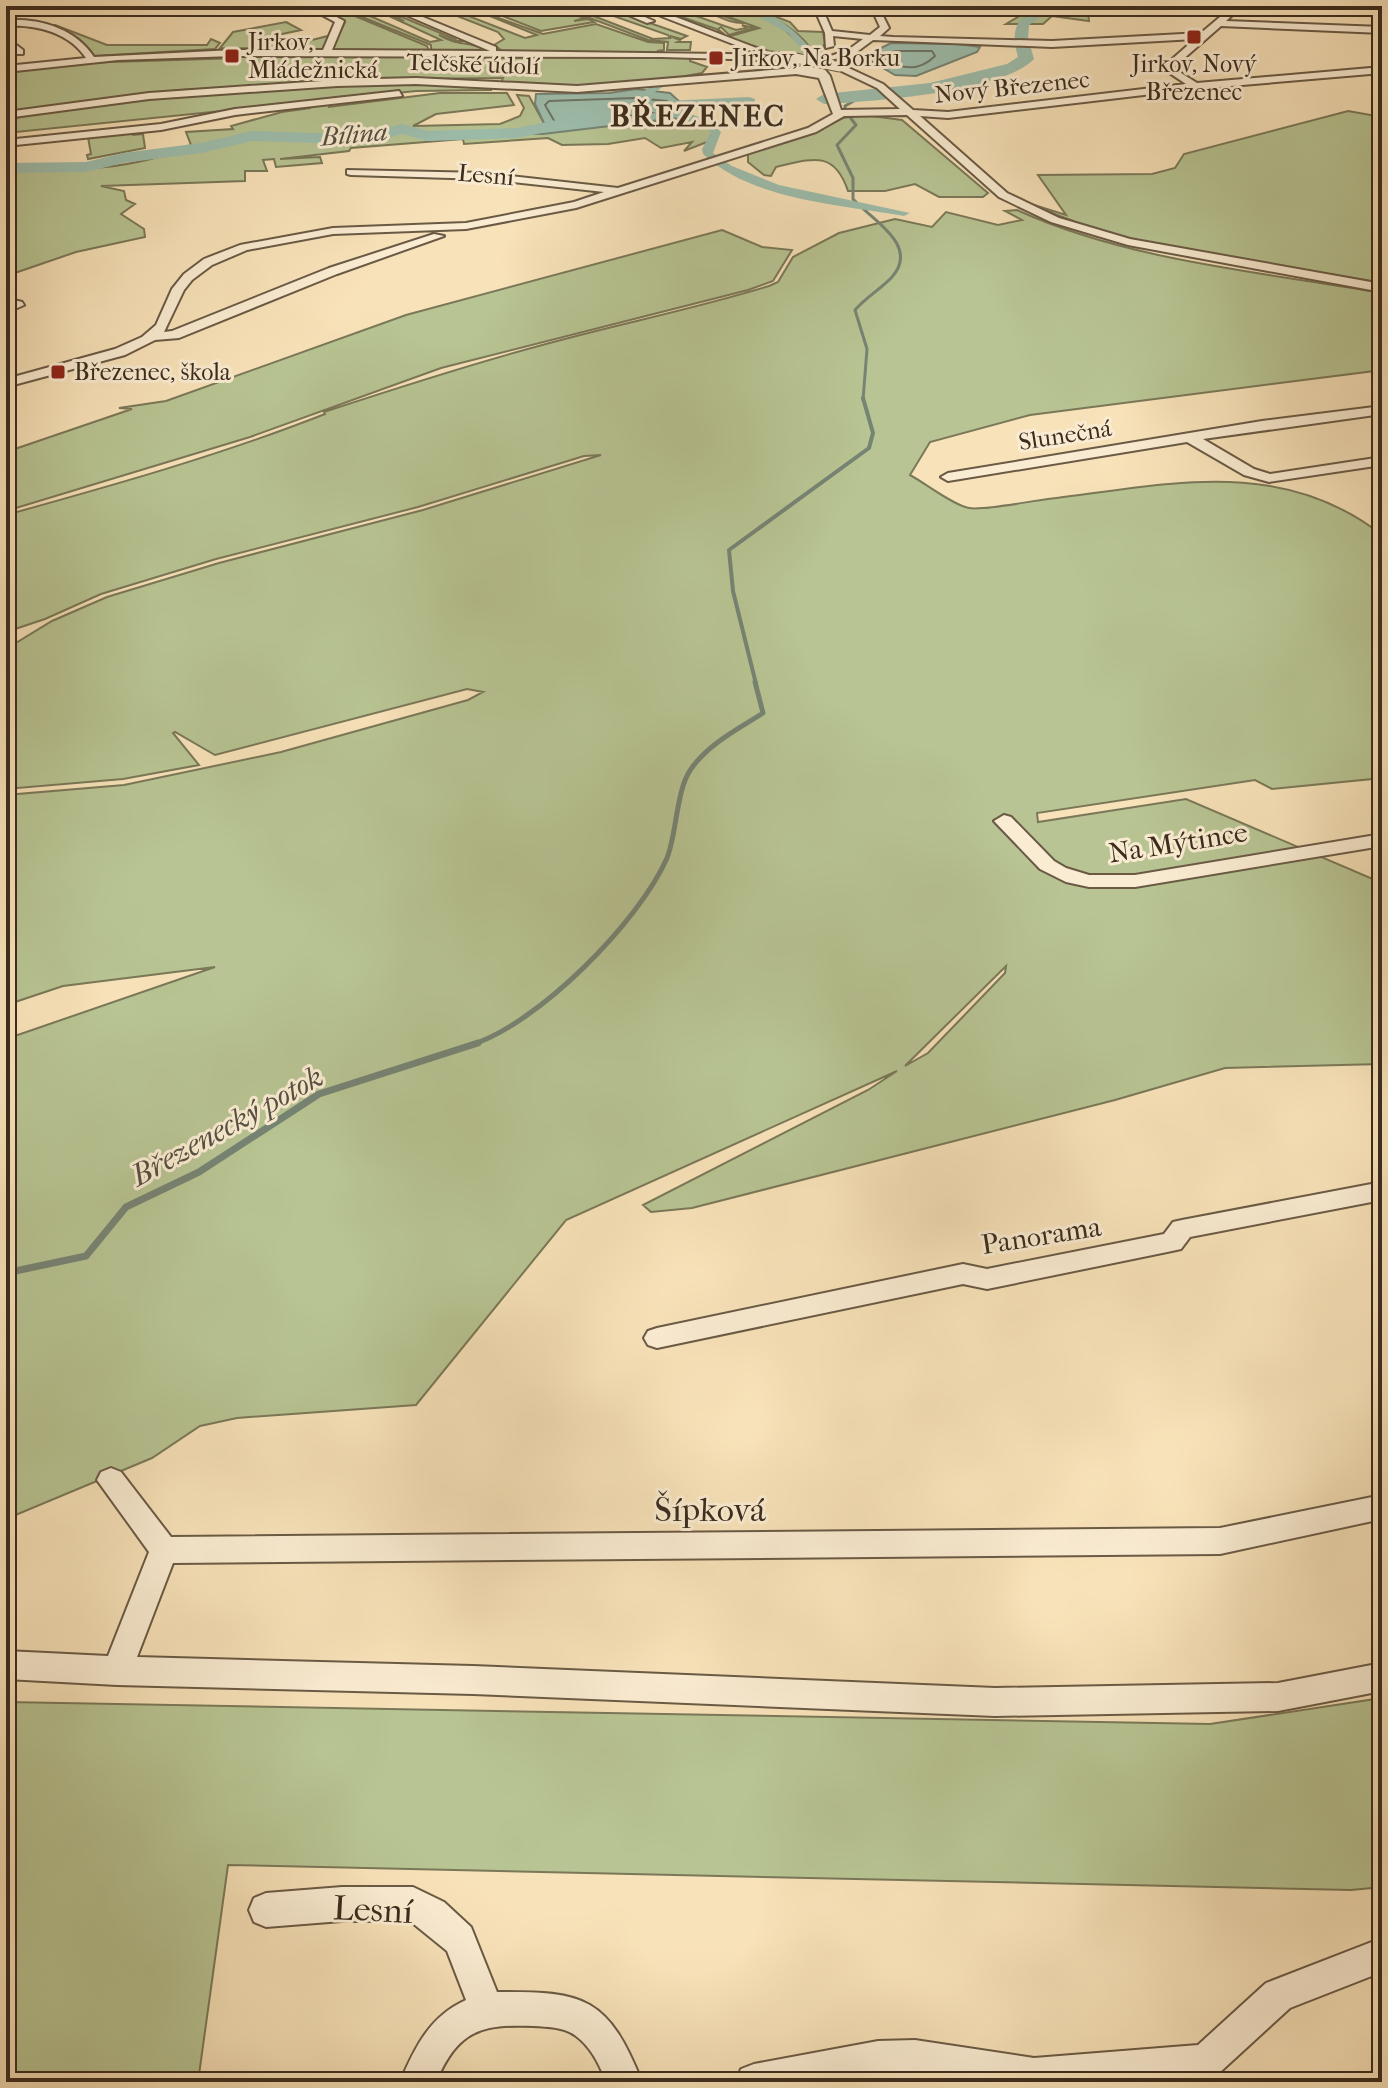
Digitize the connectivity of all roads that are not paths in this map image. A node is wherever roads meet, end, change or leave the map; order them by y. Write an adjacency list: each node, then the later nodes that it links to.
1 (38, 6): 9 (street)
2 (309, 6): 21 (street)
3 (389, 6): 19 (street)
4 (611, 6): 15 (street)
5 (639, 6): 15 (street)
6 (827, 6): 13 (street)
7 (885, 6): 17 (street)
8 (1238, 6): 11 (street)
9 (6, 10)
10 (11, 22): 24 (street)
11 (1218, 23): 12 (street); 14 (street)
12 (1382, 30)
13 (829, 33): 17 (street); 25 (street)
14 (1201, 36): 17 (street); 30 (street)
15 (721, 37): 23 (street)
16 (497, 38): 19 (street)
17 (873, 38): 25 (street)
18 (6, 40): 20 (street)
19 (484, 45): 22 (street)
20 (20, 52)
21 (326, 53): 22 (street); 24 (street)
22 (501, 53): 23 (street)
23 (770, 56): 33 (street, bridge)
24 (91, 59): 26 (street)
25 (820, 62): 28 (street); 29 (street)
26 (6, 69)
27 (1382, 70): 30 (street, Nový Březenec)
28 (796, 71): 29 (street); 31 (street, Telčské údolí)
29 (825, 76): 32 (street)
30 (1195, 86): 33 (street, Nový Březenec)
31 (496, 87): 34 (street, Telčské údolí); 35 (street)
32 (843, 113): 33 (street, Nový Březenec); 37 (street)
33 (910, 114): 39 (street)
34 (6, 115)
35 (6, 143)
36 (351, 172): 37 (street, Lesní)
37 (620, 192): 38 (street)
38 (466, 226): 42 (street); 42 (street)
39 (1382, 288)
40 (6, 302): 41 (street)
41 (6, 309)
42 (154, 336): 43 (street)
43 (6, 383)
44 (1382, 410): 45 (street, Slunečná)
45 (1189, 437): 46 (street); 47 (street, Slunečná)
46 (1382, 461)
47 (948, 477)
48 (1004, 821): 49 (street, Na Mýtince)
49 (1382, 840)
50 (1382, 1191): 51 (street, Panorama)
51 (657, 1338)
52 (111, 1480): 54 (street)
53 (1382, 1507): 54 (street, Šípková)
54 (164, 1550): 56 (street)
55 (6, 1665): 56 (street)
56 (117, 1671): 57 (street)
57 (1382, 1677)
58 (266, 1910): 60 (street, Lesní)
59 (1382, 1955): 63 (street)
60 (487, 2009): 61 (street); 62 (street)
61 (418, 2082)
62 (624, 2082)
63 (754, 2082)

